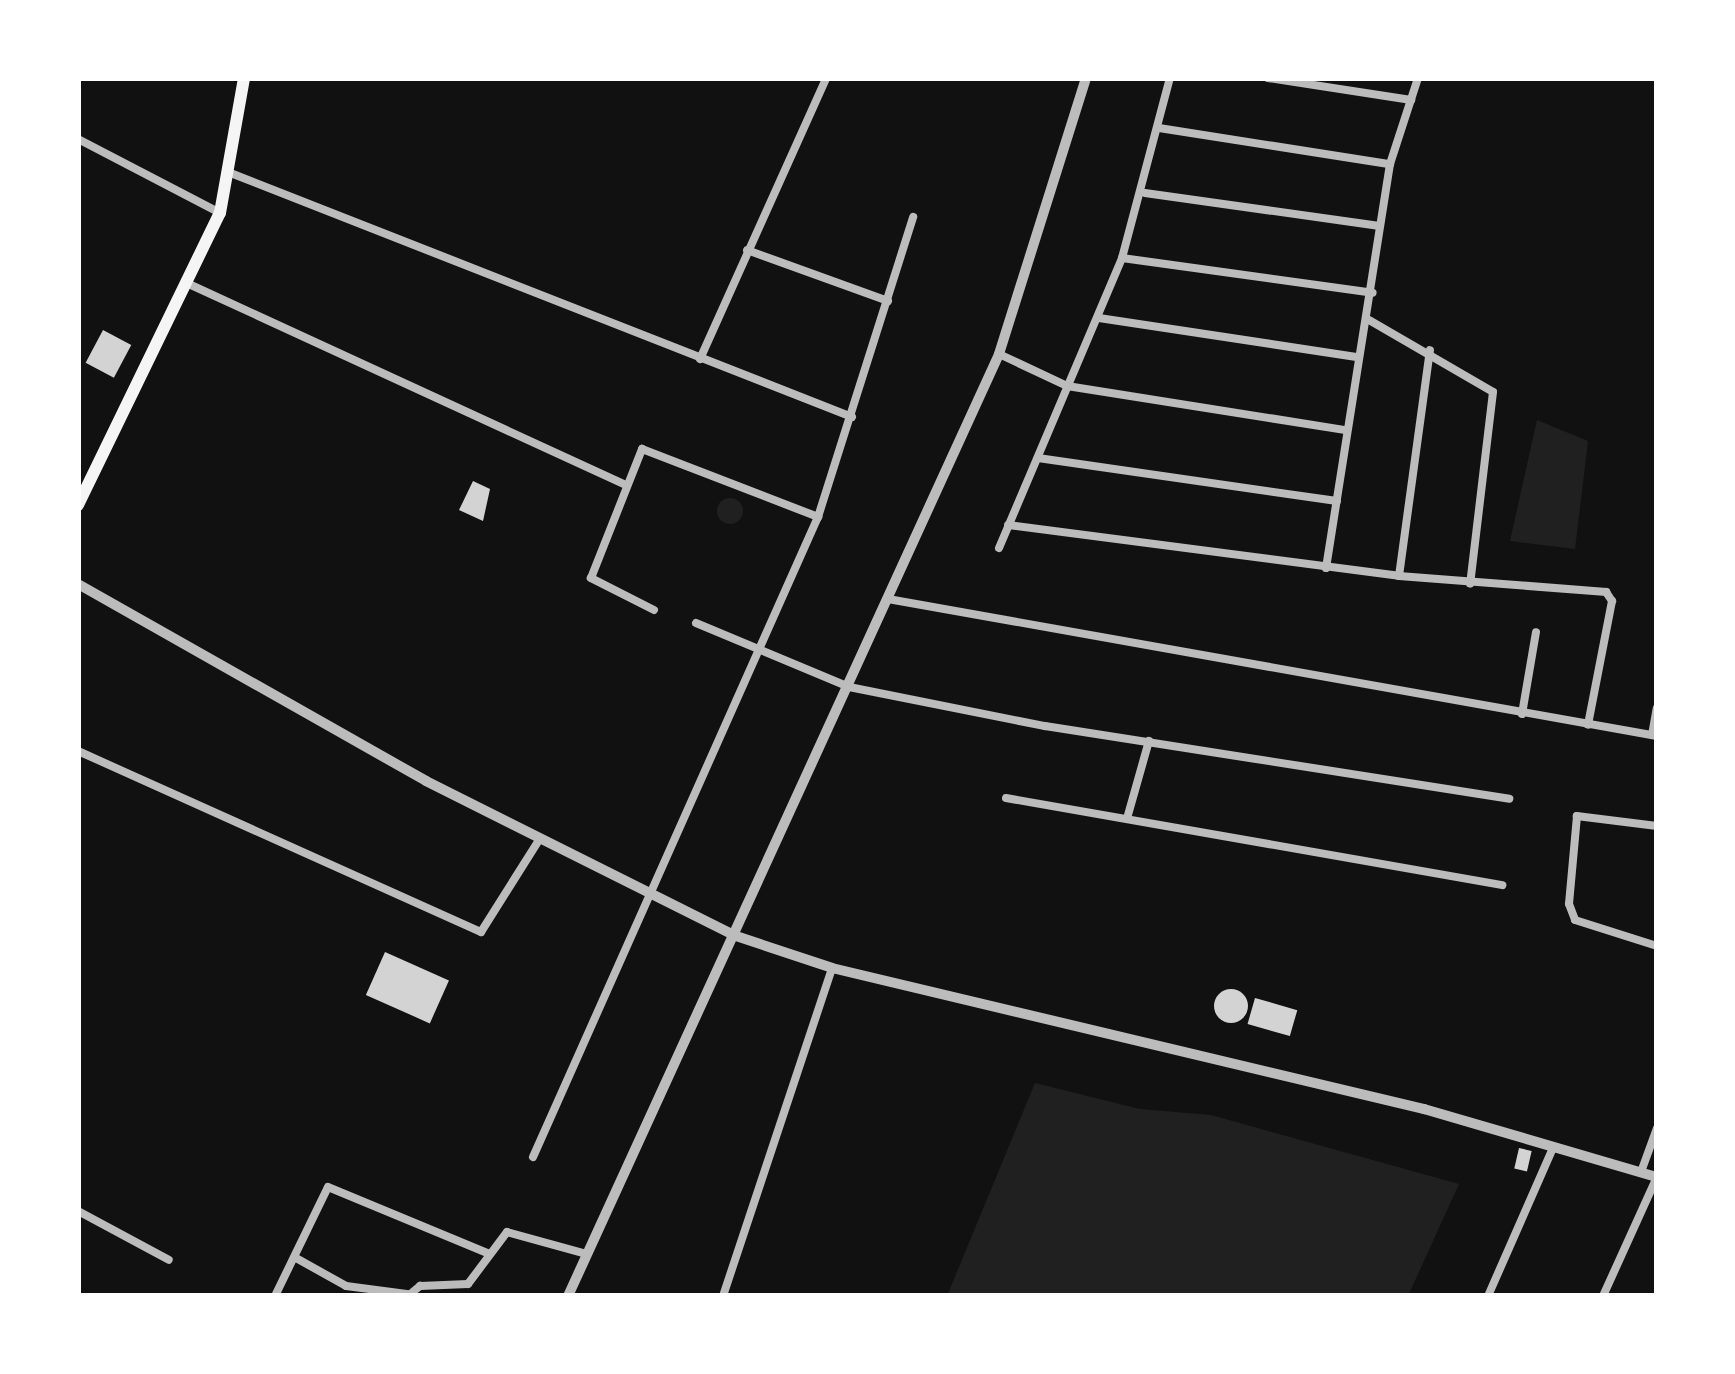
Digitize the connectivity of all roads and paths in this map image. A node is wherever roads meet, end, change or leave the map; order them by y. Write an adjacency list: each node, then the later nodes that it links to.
1 (244, 78): 11 (main road)
2 (826, 78): 16 (street)
3 (1086, 78): 24 (street)
4 (1170, 78): 8 (street)
5 (1268, 78): 7 (street)
6 (1418, 78): 7 (street)
7 (1411, 100): 10 (street)
8 (1159, 128): 10 (street); 12 (street)
9 (78, 139): 13 (street)
10 (1390, 164): 15 (street)
11 (232, 174): 13 (main road); 26 (street)
12 (1145, 193): 15 (street); 17 (street)
13 (220, 213): 18 (main road)
14 (913, 217): 20 (street)
15 (1380, 226): 19 (street)
16 (748, 250): 20 (street); 26 (street)
17 (1122, 258): 19 (street); 21 (street)
18 (190, 285): 31 (street); 33 (main road)
19 (1373, 293): 22 (street)
20 (888, 302): 28 (street)
21 (1099, 319): 25 (street); 27 (street)
22 (1369, 320): 23 (street); 25 (street)
23 (1430, 350): 38 (street); 40 (street)
24 (999, 354): 27 (street); 41 (street)
25 (1358, 357): 29 (street)
26 (700, 359): 28 (street)
27 (1067, 386): 29 (street); 30 (street)
28 (852, 417): 34 (street)
29 (1346, 430): 32 (street)
30 (1038, 458): 32 (street); 35 (street)
31 (626, 485): 34 (street); 42 (street)
32 (1336, 501): 37 (street)
33 (78, 505)
34 (818, 518): 45 (street)
35 (1008, 525): 36 (street); 37 (street)
36 (999, 548)
37 (1326, 568): 38 (street)
38 (1399, 576): 40 (street)
39 (78, 584): 57 (street)
40 (1470, 584): 49 (street)
41 (888, 599): 46 (street); 48 (street)
42 (654, 610)
43 (696, 623): 45 (street)
44 (1536, 632): 48 (street)
45 (760, 648): 46 (street); 59 (street)
46 (849, 686): 51 (street); 60 (street)
47 (1657, 708): 50 (street)
48 (1522, 714): 49 (street)
49 (1588, 725): 50 (street)
50 (1654, 735)
51 (1149, 741): 54 (street); 55 (street)
52 (78, 752): 57 (street)
53 (1006, 798): 55 (street)
54 (1509, 799)
55 (1127, 814): 58 (street)
56 (1657, 826): 61 (street)
57 (539, 840): 59 (street)
58 (1502, 885)
59 (650, 897): 60 (street); 65 (street)
60 (733, 935): 62 (street); 70 (street)
61 (1657, 946)
62 (832, 968): 64 (street); 76 (street)
63 (1657, 1128): 66 (street)
64 (1553, 1148): 66 (street); 77 (street)
65 (532, 1157)
66 (1641, 1173): 67 (street)
67 (1657, 1177): 78 (street)
68 (78, 1211): 72 (street)
69 (490, 1254): 70 (street); 71 (street); 73 (street)
70 (586, 1254): 75 (street)
71 (296, 1258): 73 (street); 74 (street)
72 (169, 1260)
73 (408, 1295)
74 (275, 1296)
75 (568, 1296)
76 (723, 1296)
77 (1488, 1296)
78 (1603, 1296)

